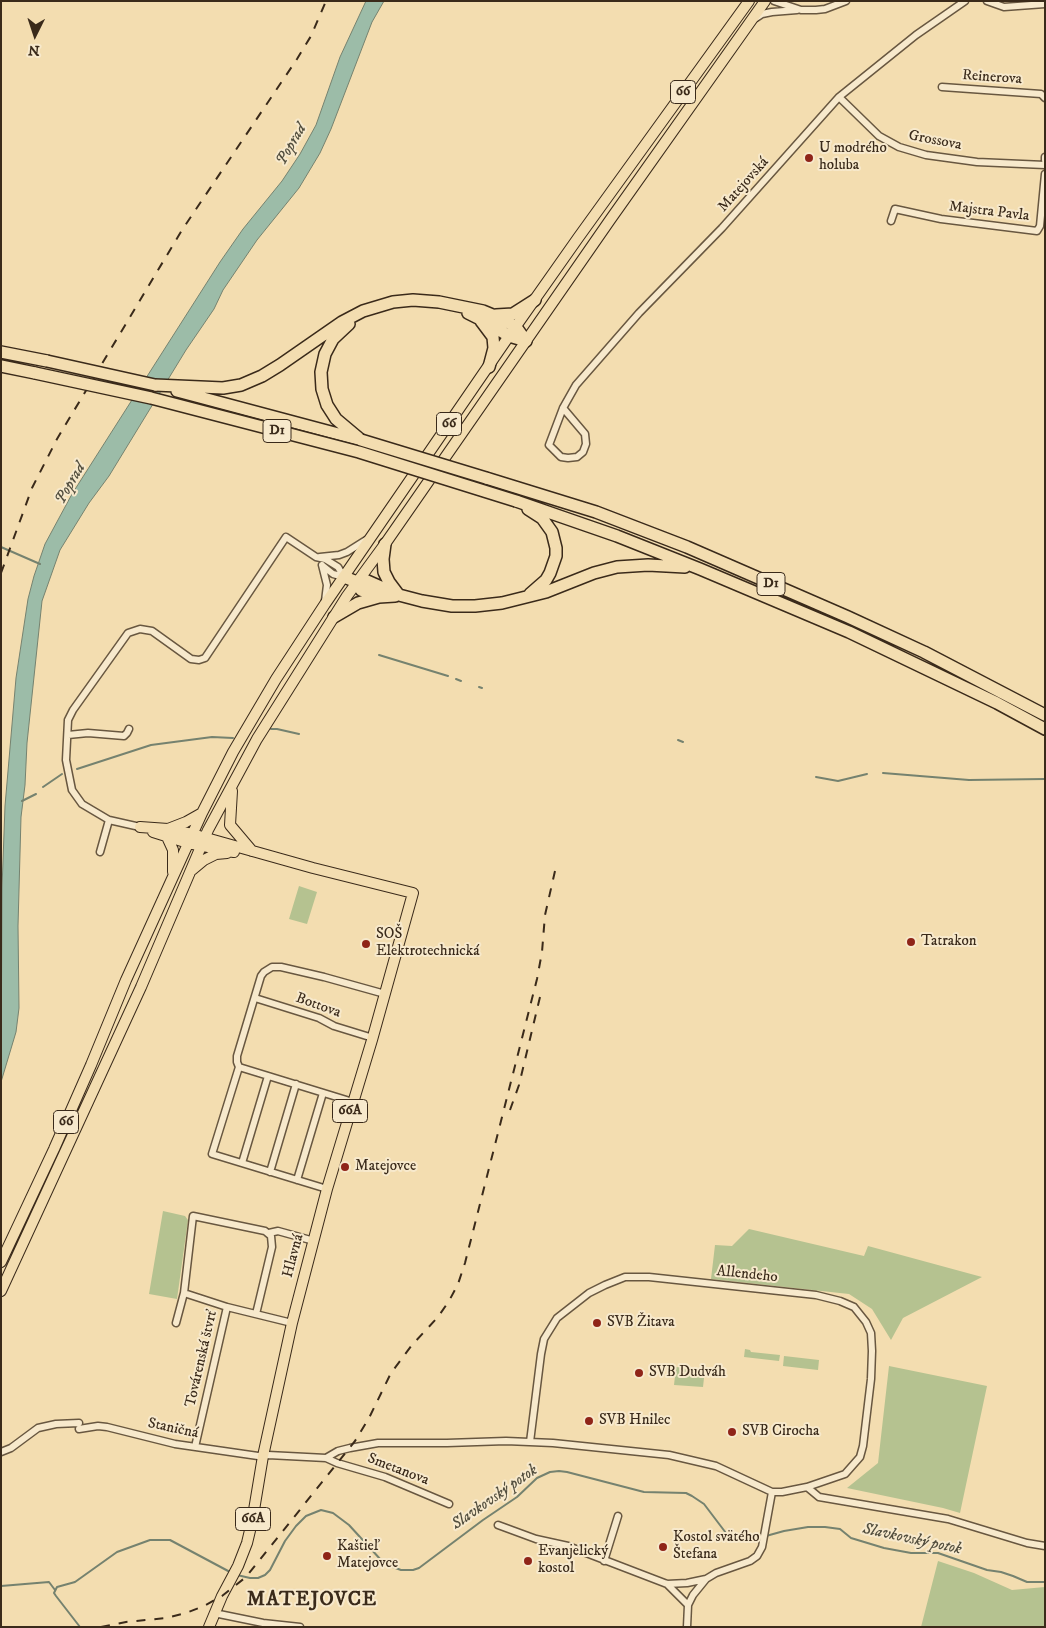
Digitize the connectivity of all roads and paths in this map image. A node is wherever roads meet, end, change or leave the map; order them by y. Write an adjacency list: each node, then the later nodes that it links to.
1 (749, 1): 17 (main road, 66)
2 (765, 1): 10 (main road, 66)
3 (774, 1): 9 (street)
4 (793, 1): 9 (street)
5 (846, 1): 9 (street)
6 (965, 1): 13 (street, Matejovská)
7 (986, 1): 8 (street)
8 (1045, 4)
9 (801, 10): 10 (street)
10 (750, 22): 21 (main road, 66)
11 (942, 87): 12 (street, Reinerova)
12 (1043, 96)
13 (839, 97): 14 (street, Grossova); 26 (street, Matejovská)
14 (1045, 165)
15 (1045, 174): 16 (street, Majstra Pavla)
16 (891, 221)
17 (535, 300): 18 (highway); 20 (main road, 66)
18 (494, 315): 20 (highway); 25 (highway)
19 (478, 318): 20 (highway); 24 (highway); 27 (highway)
20 (512, 332): 21 (highway); 24 (main road, 66)
21 (526, 341): 30 (main road, 66)
22 (1, 352): 25 (highway, D1, bridge)
23 (1, 366): 28 (highway, D1, bridge)
24 (489, 367): 29 (main road, 66)
25 (155, 385): 27 (highway, D1)
26 (563, 408): 26 (street, Matejovská)
27 (361, 440): 41 (highway, D1, bridge)
28 (516, 500): 33 (highway, D1); 37 (highway)
29 (373, 535): 31 (street); 34 (main road, 66)
30 (385, 544): 35 (main road, 66); 36 (highway)
31 (316, 557): 32 (street); 34 (street); 44 (street)
32 (322, 565): 34 (street); 39 (street)
33 (700, 569): 37 (highway); 43 (highway, D1)
34 (344, 576): 35 (highway); 39 (main road, 66)
35 (357, 582): 36 (highway); 38 (highway); 40 (main road, 66)
36 (399, 595): 37 (highway); 38 (highway)
37 (528, 596)
38 (379, 597): 40 (highway)
39 (325, 604): 46 (main road, 66)
40 (334, 617): 45 (main road, 66)
41 (1045, 715)
42 (129, 729): 44 (street)
43 (1045, 729)
44 (68, 735): 47 (street)
45 (234, 782): 51 (main road, 66); 54 (main road)
46 (202, 813): 49 (main road); 50 (main road, 66)
47 (109, 820): 48 (street); 52 (street)
48 (140, 827): 49 (main road)
49 (167, 833): 50 (main road); 56 (main road)
50 (190, 839): 51 (main road); 56 (main road, 66)
51 (203, 842): 53 (main road); 54 (main road); 55 (main road, 66)
52 (100, 852)
53 (234, 852): 54 (main road); 55 (main road)
54 (253, 852): 57 (main road, Hlavná / 66A)
55 (190, 872): 72 (main road, 66)
56 (173, 876): 71 (main road, 66)
57 (385, 994): 58 (street); 59 (main road, Hlavná / 66A)
58 (255, 998): 59 (street, Bottova); 60 (street)
59 (373, 1038): 64 (main road, Hlavná / 66A)
60 (239, 1067): 61 (street); 65 (street)
61 (268, 1076): 62 (street); 65 (street)
62 (296, 1084): 63 (street); 66 (street)
63 (323, 1093): 64 (street); 67 (street)
64 (353, 1102): 68 (main road, Hlavná / 66A)
65 (242, 1163): 66 (street)
66 (270, 1172): 67 (street)
67 (297, 1180): 68 (street)
68 (327, 1189): 70 (main road, Hlavná / 66A)
69 (269, 1233): 70 (street); 73 (street); 75 (street)
70 (314, 1241): 77 (main road, Hlavná / 66A)
71 (1, 1262)
72 (1, 1291)
73 (184, 1293): 74 (street, Továrenská štvrť); 76 (street)
74 (228, 1307): 75 (street, Továrenská štvrť); 79 (street, Továrenská štvrť)
75 (256, 1314): 77 (street, Továrenská štvrť)
76 (176, 1323)
77 (292, 1323): 81 (main road, Hlavná / 66A)
78 (530, 1442): 82 (street); 83 (street, Allendeho); 84 (street)
79 (195, 1447): 80 (street, Staničná); 81 (street, Staničná)
80 (1, 1452)
81 (266, 1455): 82 (street, Staničná); 93 (main road, Hlavná / 66A)
82 (326, 1458): 85 (street, Smetanova)
83 (808, 1487): 84 (street, Allendeho); 88 (street)
84 (772, 1492): 90 (street)
85 (449, 1504)
86 (618, 1516): 89 (street)
87 (498, 1526): 89 (street)
88 (1045, 1546)
89 (604, 1560): 91 (street)
90 (706, 1579): 91 (street); 92 (street)
91 (667, 1584): 92 (street)
92 (688, 1605): 96 (street)
93 (214, 1613): 94 (main road, Hlavná / 66A); 95 (street)
94 (209, 1627)
95 (300, 1627)
96 (686, 1627)

